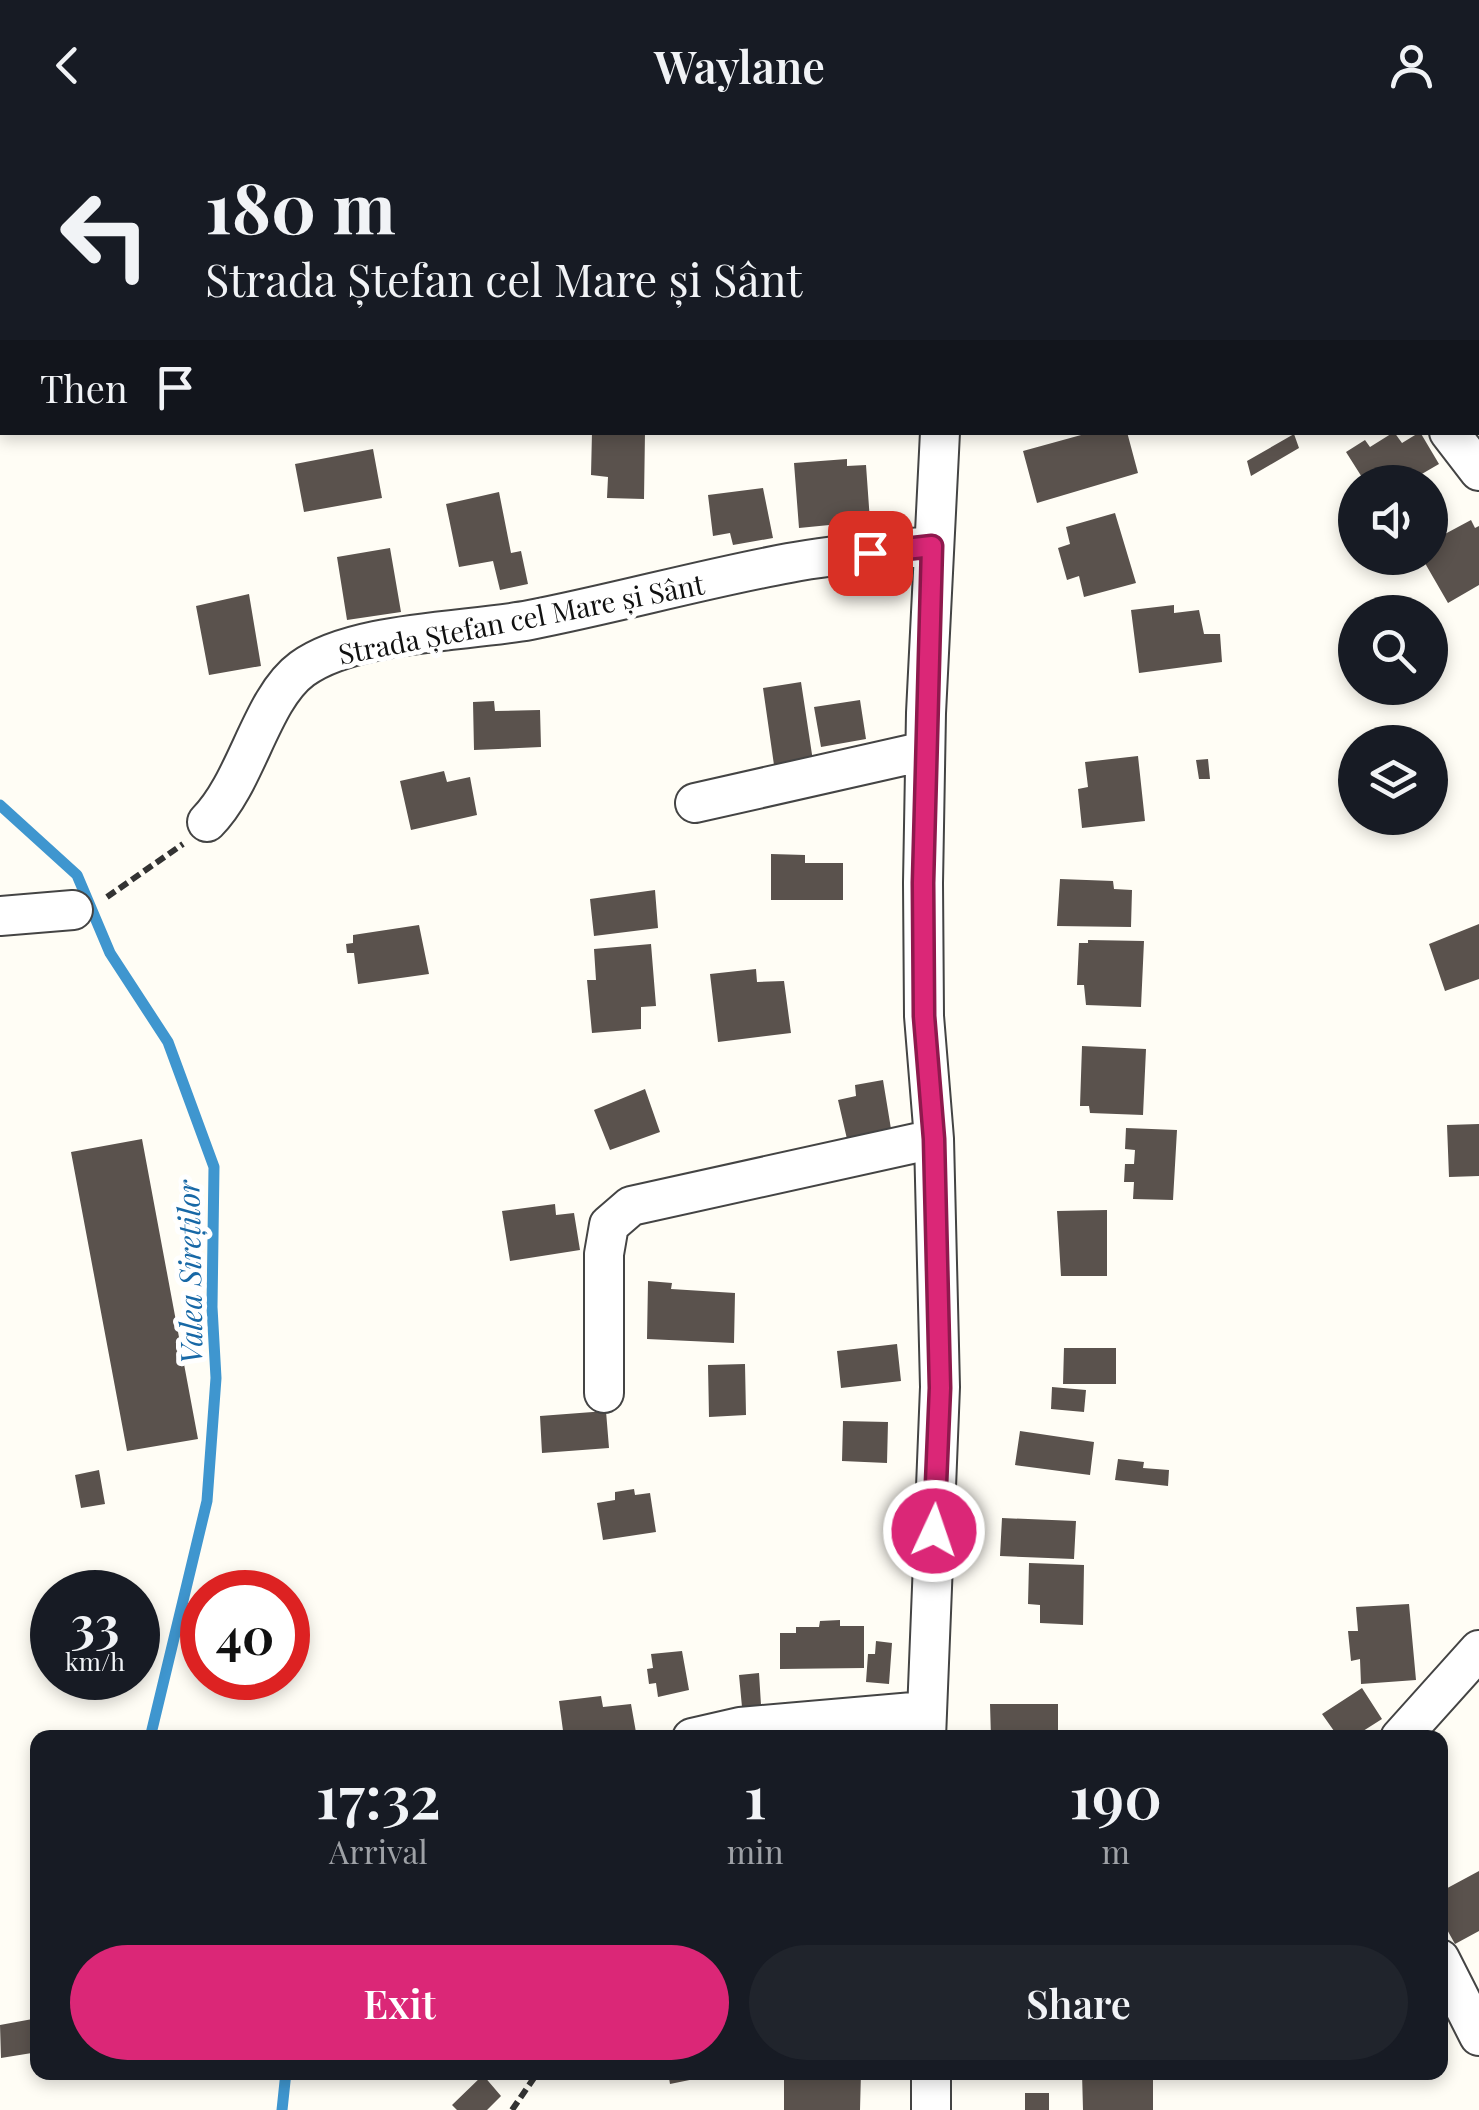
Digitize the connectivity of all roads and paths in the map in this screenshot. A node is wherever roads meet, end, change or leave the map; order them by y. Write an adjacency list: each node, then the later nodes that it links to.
1 (940, 435): 4 (street)
2 (1451, 435): 3 (street)
3 (1479, 470)
4 (932, 546): 5 (street); 7 (street, Strada Ștefan cel Mare și Sânt)
5 (925, 751): 6 (street); 10 (street)
6 (695, 803)
7 (206, 822): 8 (path)
8 (88, 904): 9 (street)
9 (0, 916)
10 (934, 1139): 11 (street); 13 (street)
11 (604, 1393)
12 (1479, 1650): 15 (street)
13 (926, 1724): 14 (street)
14 (727, 1730)
15 (1407, 1730)
16 (1448, 1975): 17 (street)
17 (1479, 2036)
18 (533, 2080): 20 (path)
19 (931, 2080): 21 (street)
20 (512, 2110)
21 (931, 2110)

